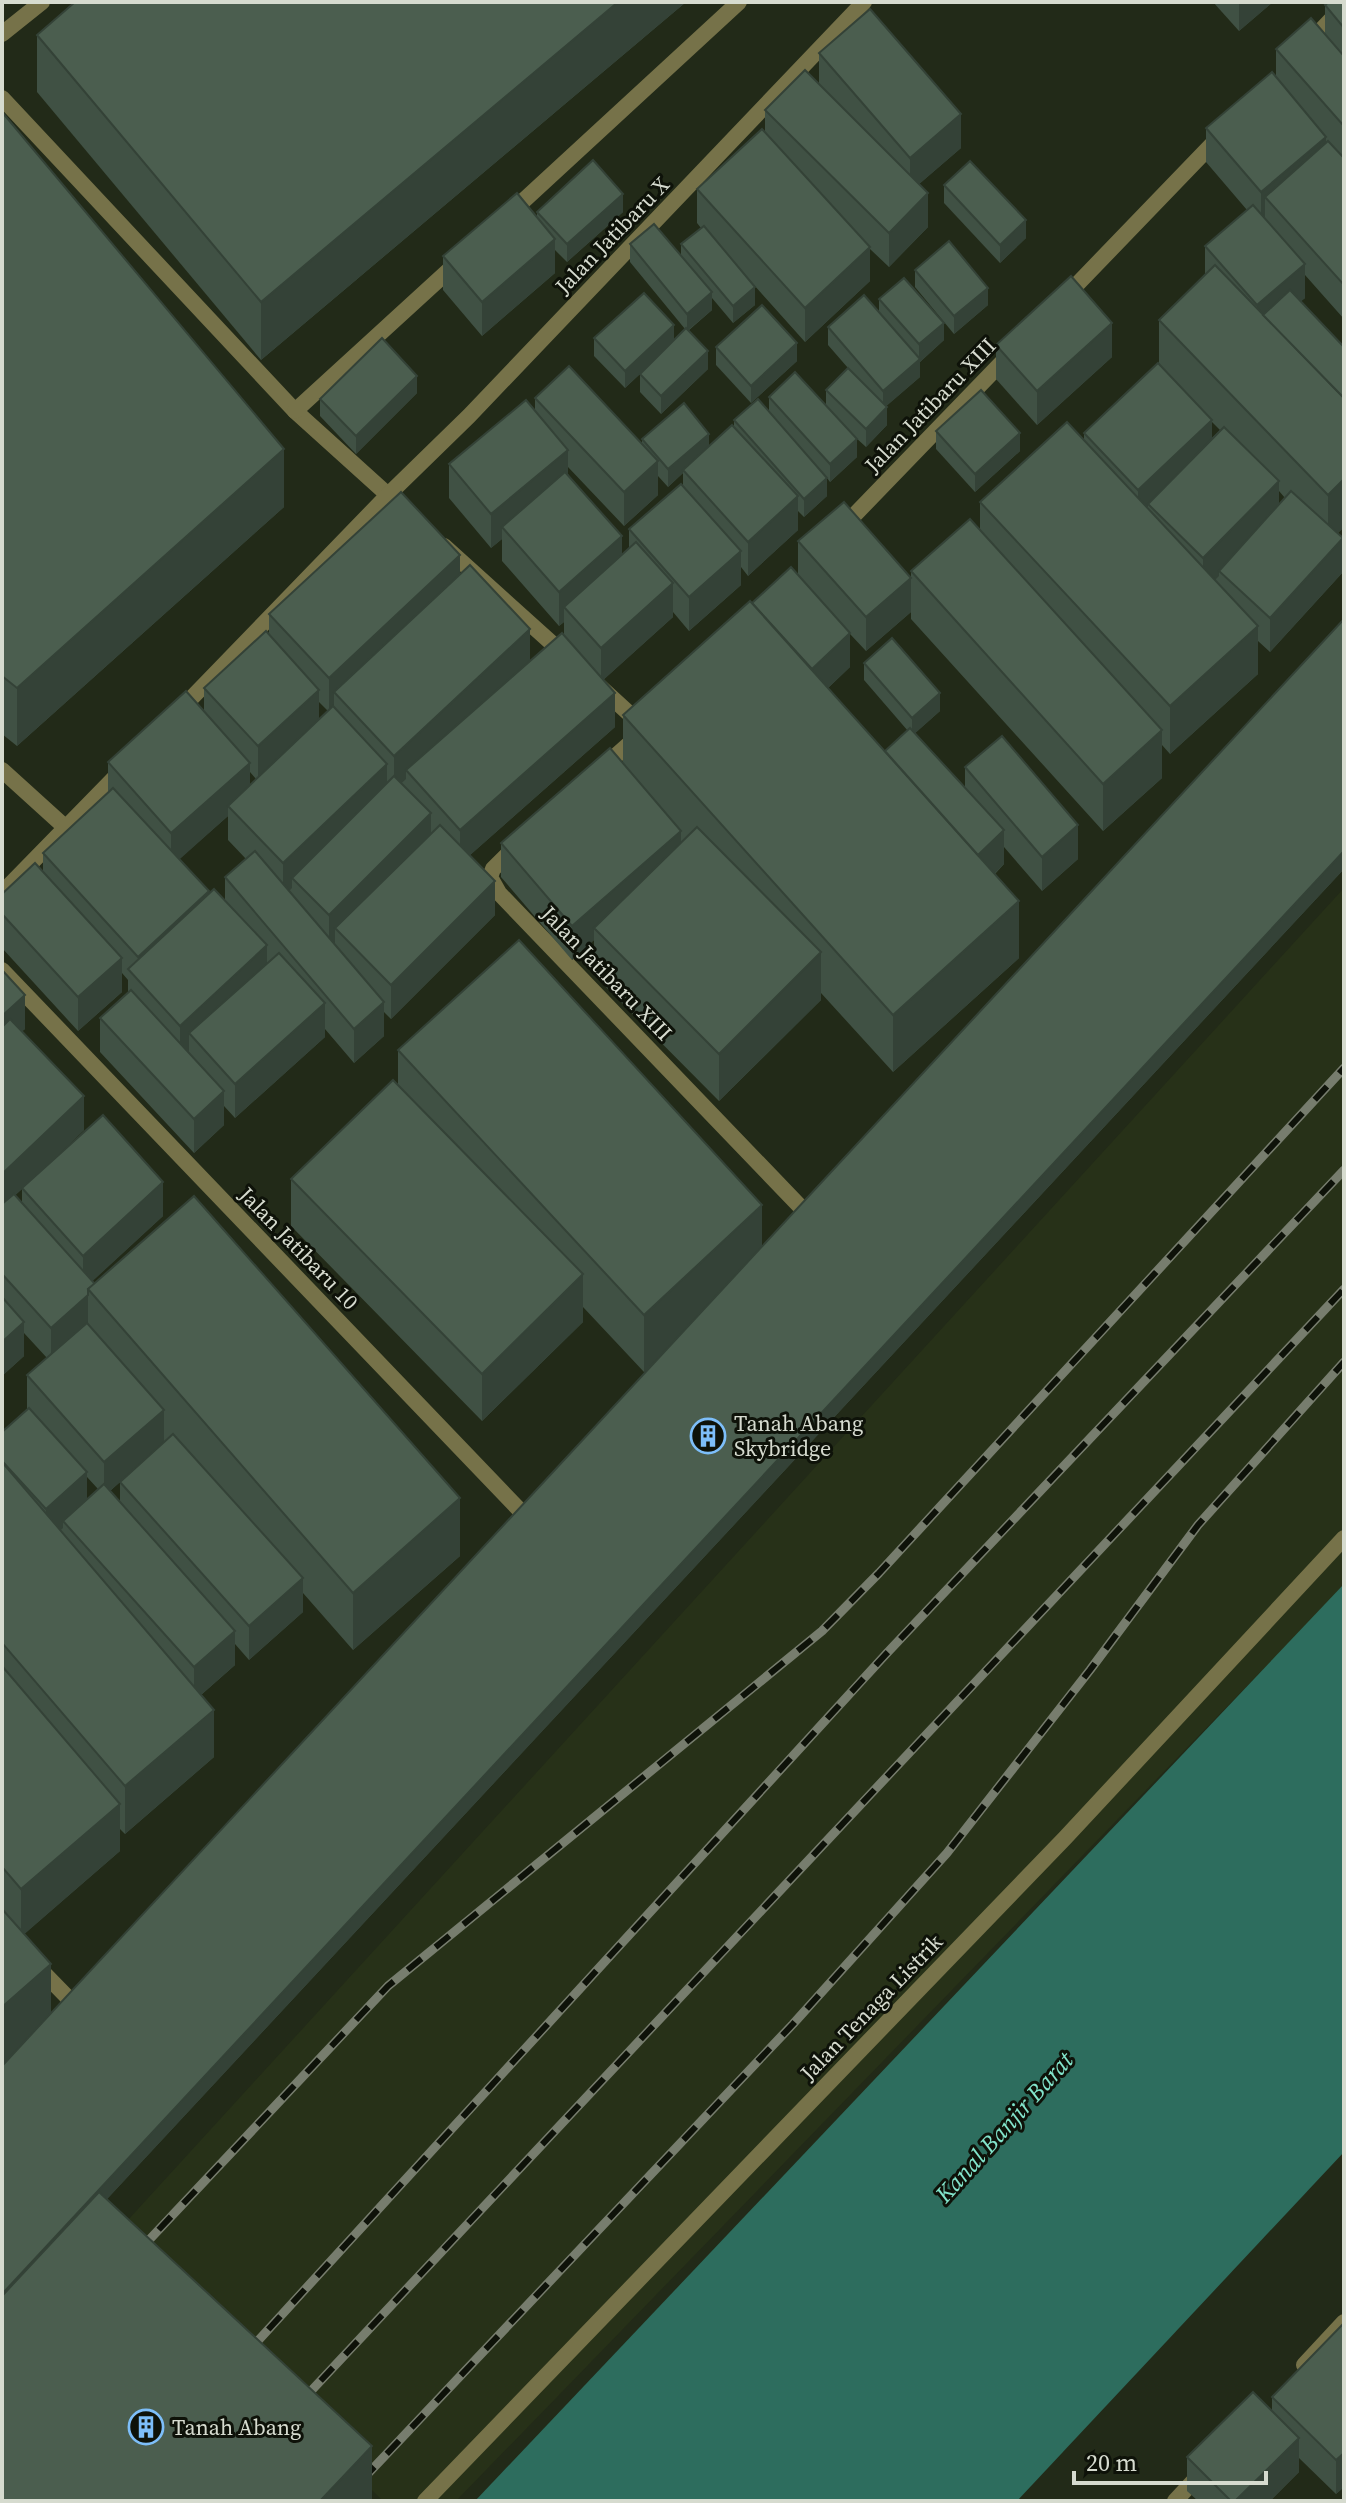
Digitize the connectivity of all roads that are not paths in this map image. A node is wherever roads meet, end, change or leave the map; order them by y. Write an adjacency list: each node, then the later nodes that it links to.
1 (42, 2): 5 (street)
2 (739, 2): 9 (street)
3 (864, 2): 14 (street, Jalan Jatibaru X)
4 (1344, 6): 6 (street)
5 (2, 34)
6 (1289, 64)
7 (2, 98): 13 (street)
8 (1234, 121): 11 (street)
9 (494, 228)
10 (471, 250): 13 (street)
11 (1047, 316)
12 (1025, 339): 15 (street, Jalan Jatibaru XIII)
13 (295, 411): 14 (street)
14 (388, 495): 16 (street, Jalan Jatibaru X); 19 (street)
15 (828, 542)
16 (166, 725)
17 (132, 759): 20 (street)
18 (2, 770): 20 (street)
19 (588, 781)
20 (66, 828): 22 (street)
21 (531, 832): 24 (street, Jalan Jatibaru XIII)
22 (2, 893)
23 (2, 970): 25 (street, Jalan Jatibaru 10)
24 (828, 1235)
25 (545, 1537)
26 (1344, 1538): 32 (street, Jalan Tenaga Listrik)
27 (23, 1951): 28 (street)
28 (74, 2004)
29 (1344, 2322): 30 (street)
30 (1291, 2378)
31 (1217, 2456): 33 (street)
32 (425, 2501)
33 (1175, 2501)

